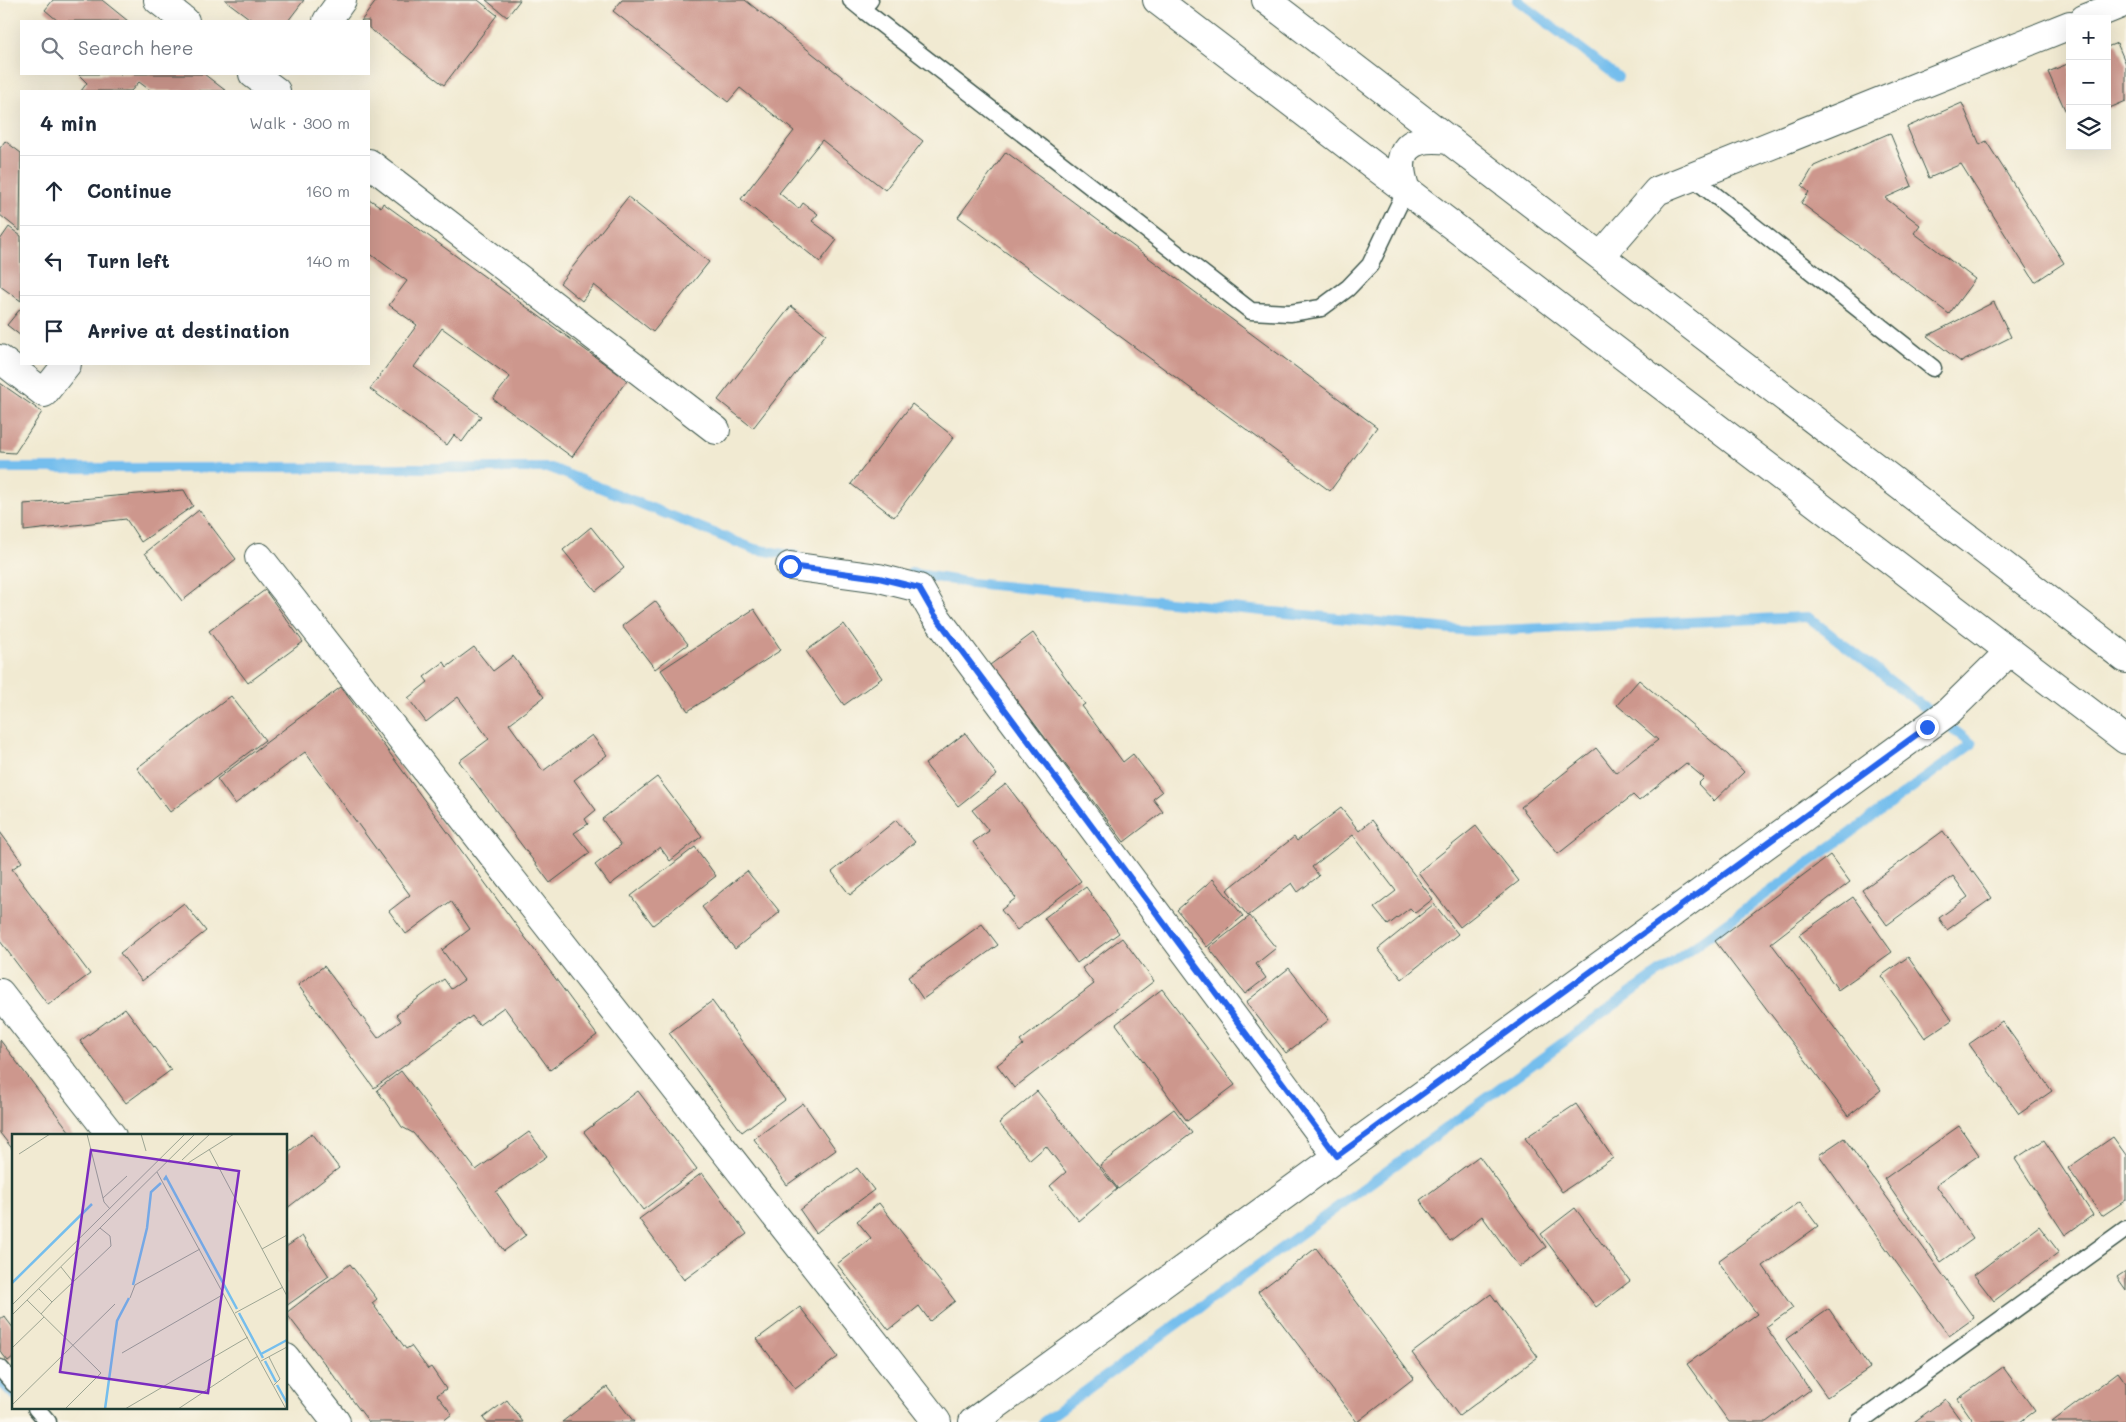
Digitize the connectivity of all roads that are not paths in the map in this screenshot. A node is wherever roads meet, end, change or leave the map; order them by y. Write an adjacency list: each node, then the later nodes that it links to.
1 (158, 0): 8 (main road)
2 (342, 0): 9 (main road)
3 (1157, 0): 18 (main road)
4 (1266, 0): 15 (main road)
5 (2126, 2): 7 (main road)
6 (861, 3): 18 (lane)
7 (2094, 15)
8 (184, 20)
9 (328, 20)
10 (2066, 27): 17 (main road)
11 (254, 75): 13 (main road)
12 (290, 75): 14 (main road)
13 (276, 90)
14 (278, 90)
15 (1449, 140): 18 (main road); 19 (main road)
16 (370, 164): 23 (main road)
17 (1692, 177): 19 (main road); 22 (lane)
18 (1406, 190): 26 (main road)
19 (1601, 256): 27 (main road)
20 (0, 359): 21 (main road)
21 (66, 365)
22 (1933, 368)
23 (716, 430)
24 (259, 557): 39 (main road)
25 (790, 566): 31 (main road)
26 (2009, 652): 28 (main road); 31 (main road)
27 (2126, 658)
28 (2126, 740)
29 (0, 993): 30 (main road)
30 (110, 1134)
31 (1337, 1156): 40 (main road)
32 (2126, 1229): 41 (lane)
33 (288, 1361): 38 (main road)
34 (0, 1368): 35 (lane)
35 (12, 1382)
36 (38, 1410): 37 (lane)
37 (48, 1422)
38 (336, 1422)
39 (937, 1422)
40 (973, 1422)
41 (1859, 1422)

